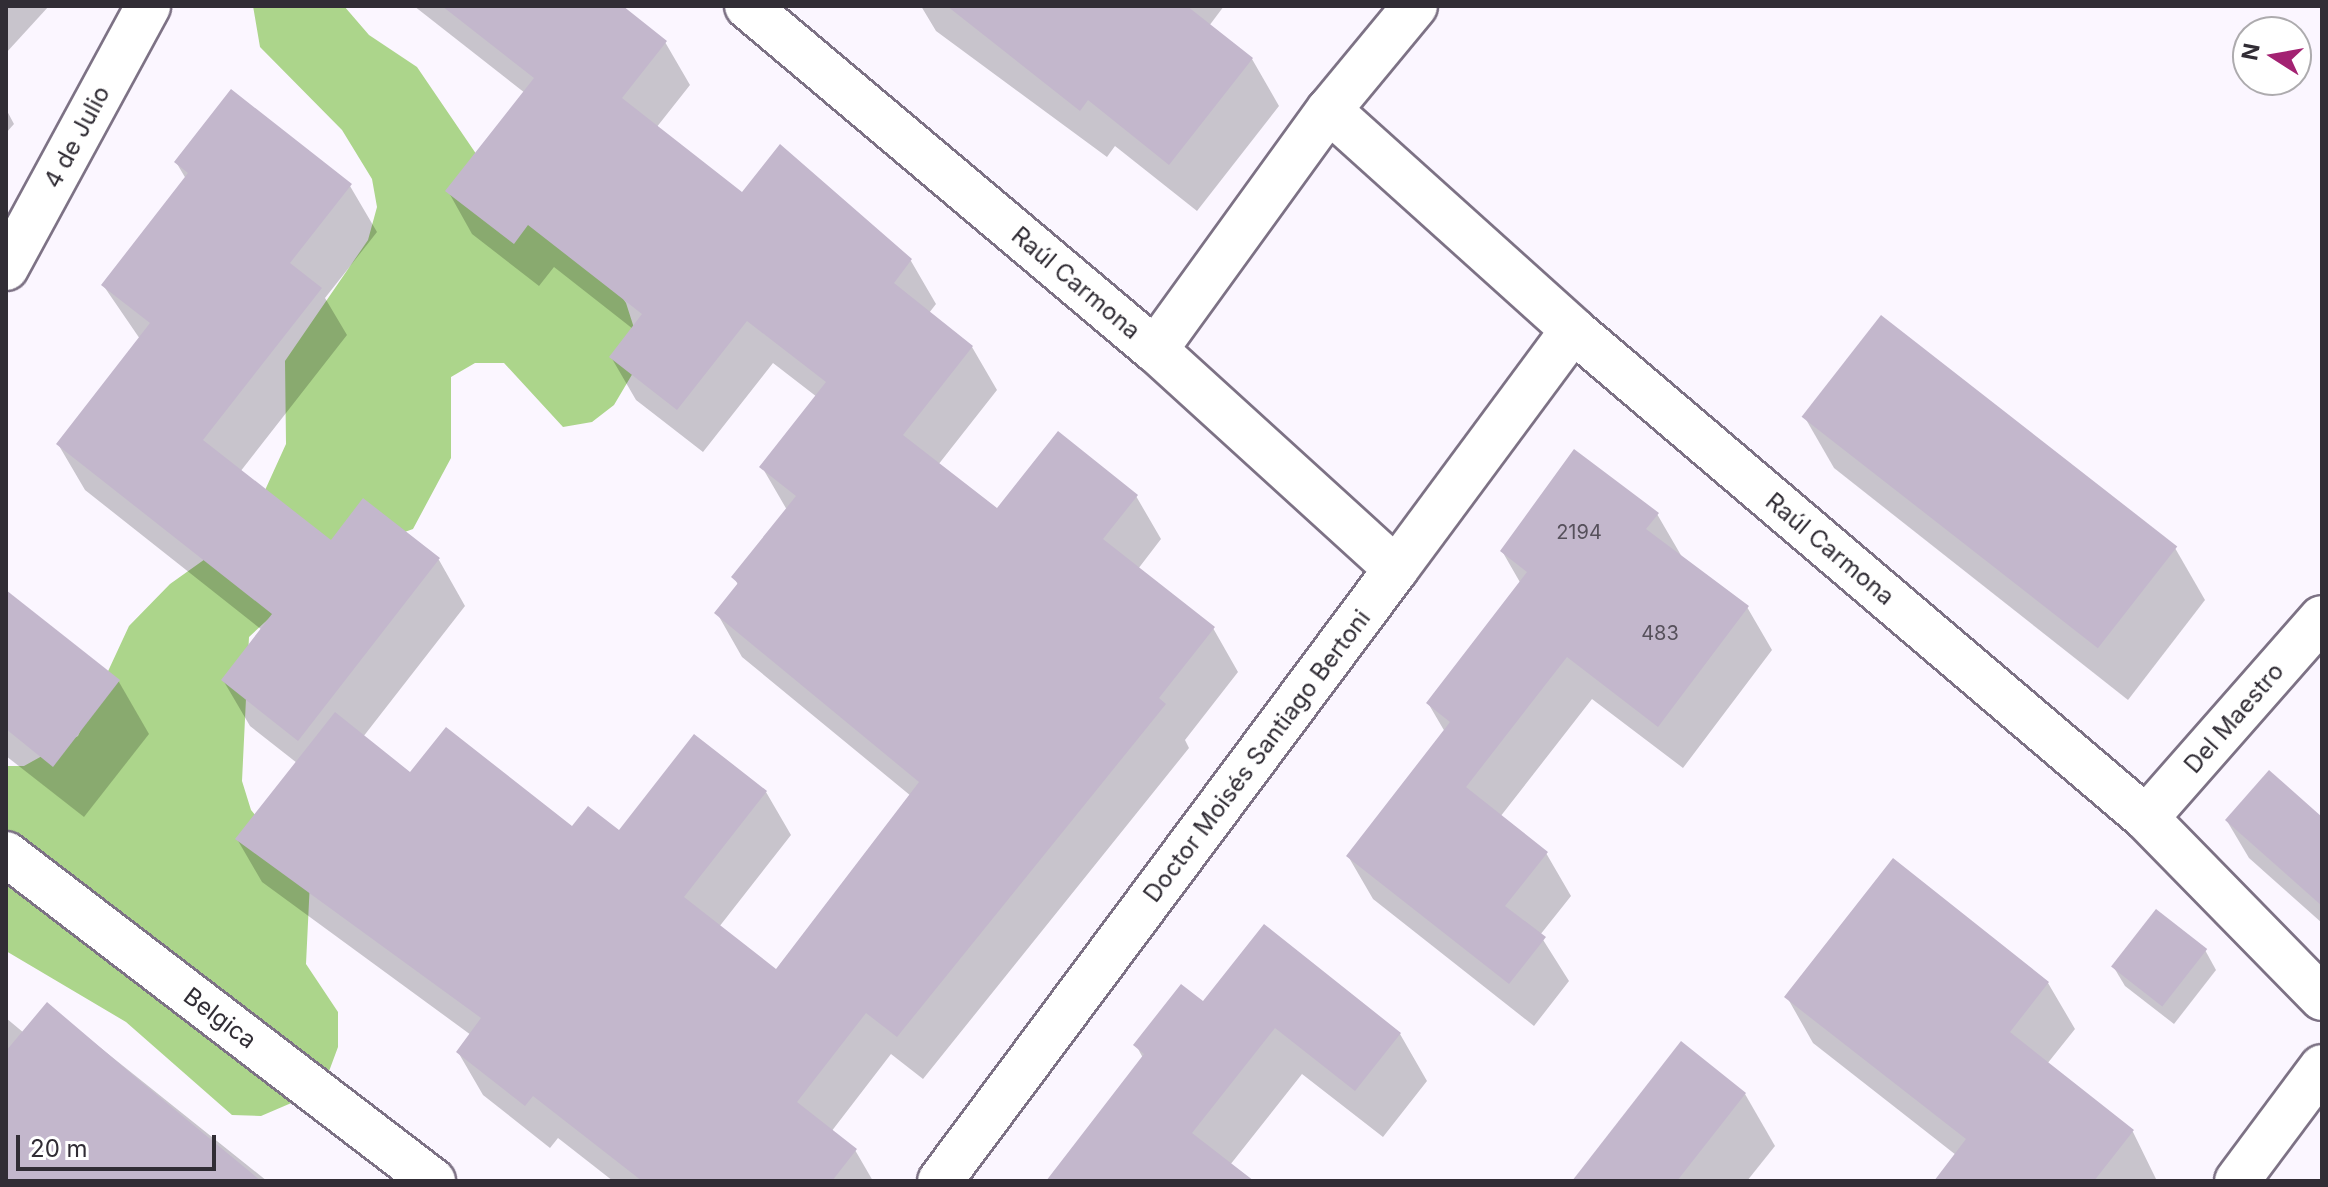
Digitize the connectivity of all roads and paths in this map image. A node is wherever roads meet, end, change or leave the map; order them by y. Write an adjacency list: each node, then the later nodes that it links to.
1 (148, 6): 5 (street, 4 de Julio)
2 (747, 6): 7 (street, Raúl Carmona)
3 (1415, 6): 4 (street)
4 (1329, 110): 6 (street, Raúl Carmona); 7 (street)
5 (6, 268)
6 (1573, 330): 8 (street, Doctor Moisés Santiago Bertoni); 10 (street, Raúl Carmona)
7 (1155, 350): 8 (street, Raúl Carmona)
8 (1396, 569): 15 (street, Doctor Moisés Santiago Bertoni)
9 (2322, 618): 10 (street, Del Maestro)
10 (2146, 818): 12 (street, Raúl Carmona)
11 (6, 854): 14 (street, Belgica)
12 (2322, 998)
13 (2322, 1067): 16 (street)
14 (433, 1181)
15 (940, 1181)
16 (2237, 1181)

